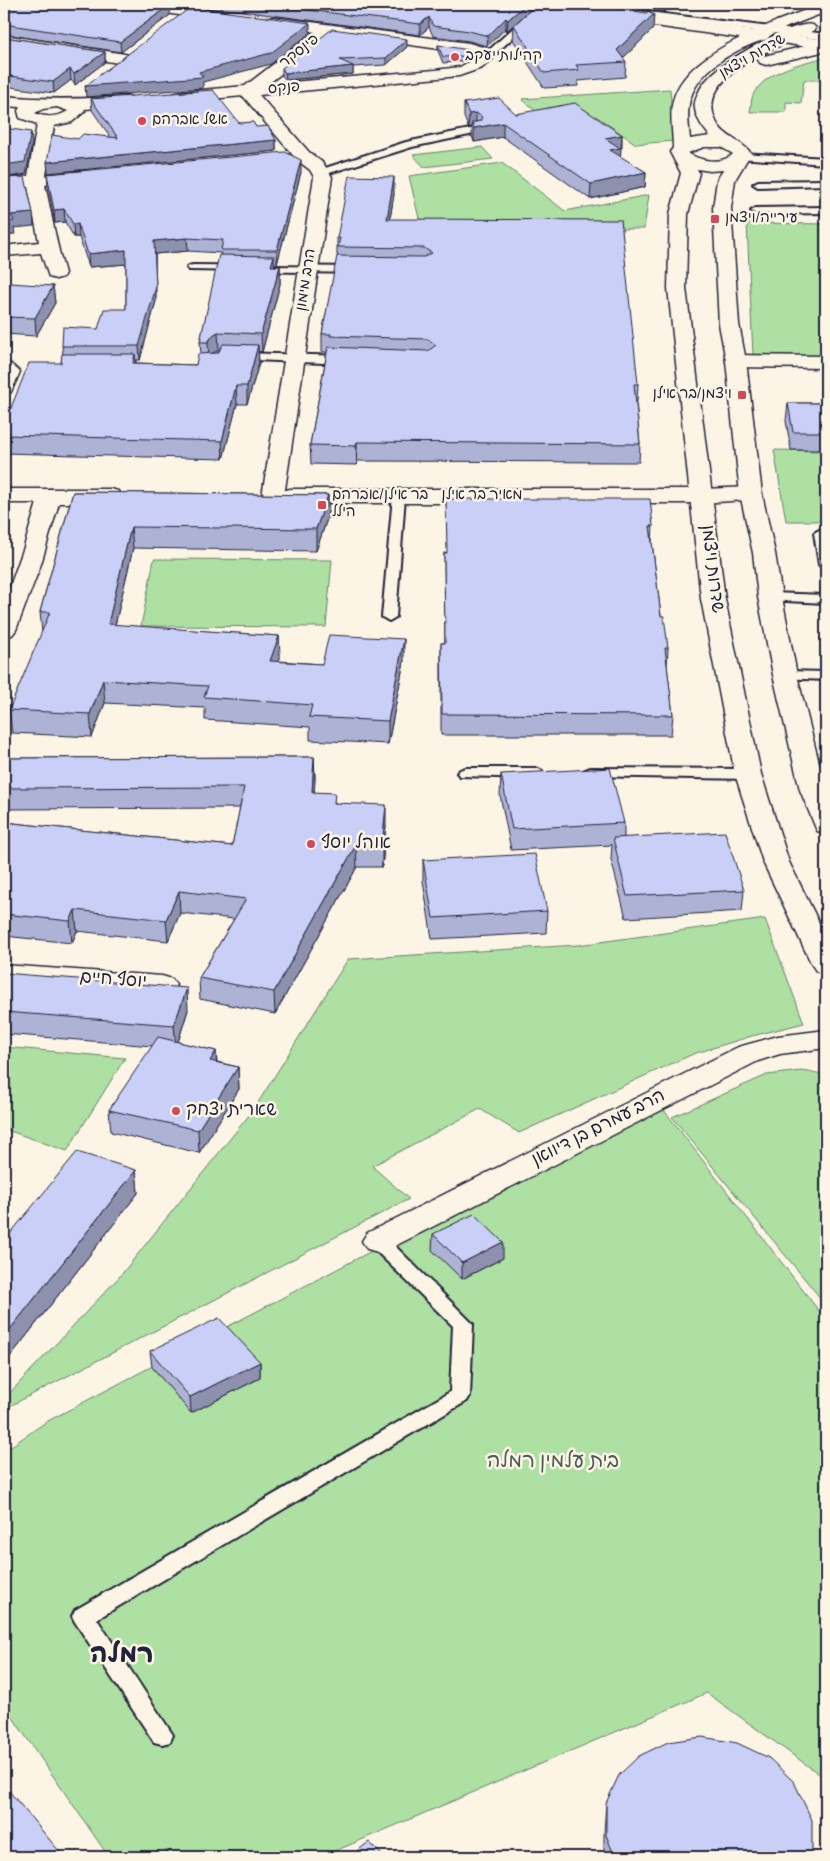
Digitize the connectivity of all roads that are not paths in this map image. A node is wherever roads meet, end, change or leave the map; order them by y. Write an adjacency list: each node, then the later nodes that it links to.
1 (135, 4): 5 (street)
2 (625, 4): 12 (street)
3 (536, 6): 12 (street); 17 (lane)
4 (826, 7): 12 (street)
5 (193, 8): 6 (street); 9 (street)
6 (235, 17)
7 (253, 20): 10 (street)
8 (826, 20): 12 (street)
9 (172, 23)
10 (328, 30): 17 (street); 21 (street, פינסקר)
11 (826, 30): 12 (street)
12 (782, 32): 13 (lane); 15 (street); 20 (street, שדרות ויצמן); 30 (street, שדרות ויצמן)
13 (826, 37)
14 (4, 40): 18 (street)
15 (826, 45): 20 (street)
16 (140, 47): 18 (street)
17 (490, 54): 21 (street, פנקס)
18 (124, 59): 19 (street)
19 (104, 74)
20 (715, 78): 31 (street, שדרות ויצמן)
21 (248, 92): 22 (street, פנקס); 32 (street)
22 (161, 98)
23 (142, 100): 25 (street)
24 (4, 101): 28 (street)
25 (112, 102): 26 (street); 26 (street)
26 (68, 104): 28 (street)
27 (4, 114): 28 (street)
28 (38, 114): 37 (street)
29 (475, 130): 34 (lane)
30 (683, 153): 31 (street); 31 (street); 61 (street, שדרות ויצמן)
31 (736, 154): 36 (lane); 51 (street)
32 (303, 156): 33 (street); 34 (street)
33 (284, 157)
34 (320, 173): 45 (street, הרב מימון)
35 (101, 175): 37 (street)
36 (823, 180): 39 (lane)
37 (36, 182): 38 (street); 42 (street)
38 (4, 184)
39 (758, 184)
40 (826, 210): 41 (lane)
41 (756, 211)
42 (48, 246): 43 (street); 47 (street)
43 (4, 251)
44 (193, 268): 45 (lane)
45 (308, 270): 46 (lane); 49 (street, הרב מימון)
46 (366, 270)
47 (56, 273)
48 (228, 357): 49 (lane)
49 (295, 358): 50 (lane); 59 (street, הרב מימון)
50 (361, 360)
51 (736, 360): 52 (street); 55 (street)
52 (826, 362)
53 (4, 368): 54 (street)
54 (4, 388)
55 (751, 494): 61 (street, מאיר בר אילן); 64 (street)
56 (4, 496): 57 (street)
57 (50, 496): 58 (street); 67 (street)
58 (128, 496)
59 (264, 496): 60 (street, מאיר בר אילן)
60 (399, 496): 61 (street, מאיר בר אילן); 66 (lane)
61 (702, 496): 73 (street, שדרות ויצמן)
62 (821, 533): 63 (lane)
63 (826, 565)
64 (770, 597): 65 (lane); 68 (street)
65 (826, 599)
66 (389, 617)
67 (4, 630)
68 (785, 675): 69 (lane); 74 (street)
69 (826, 676)
70 (465, 773): 71 (lane)
71 (552, 773)
72 (571, 773): 73 (lane)
73 (748, 774): 75 (street, שדרות ויצמן)
74 (826, 825)
75 (826, 965)
76 (4, 974): 77 (street, יוסף חיים)
77 (162, 985)
78 (826, 1039): 79 (street, הרב עמרם בן דיוואן)
79 (378, 1241): 80 (lane)
80 (162, 1735)

